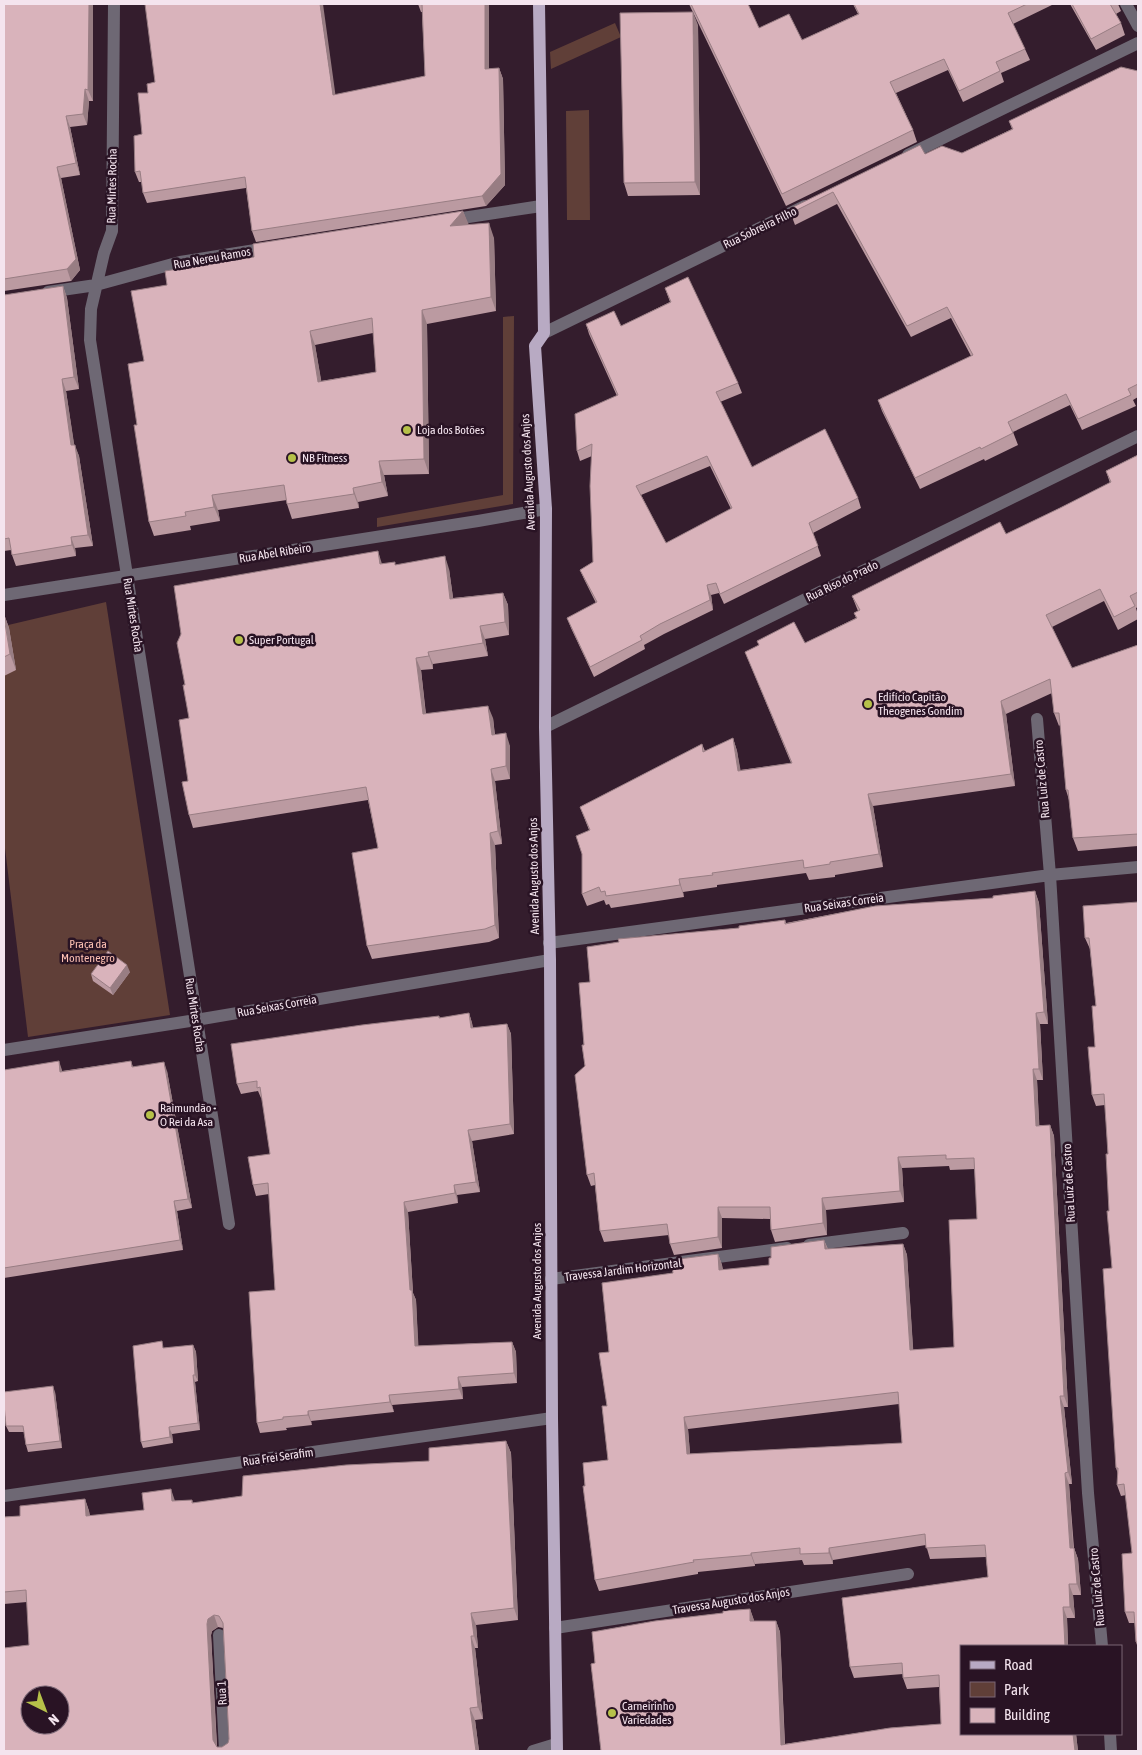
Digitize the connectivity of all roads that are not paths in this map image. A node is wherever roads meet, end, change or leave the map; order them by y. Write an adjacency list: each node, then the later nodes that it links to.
1 (114, 4): 11 (street, Rua Mirtes Rocha)
2 (539, 4): 8 (main road, Avenida Augusto dos Anjos)
3 (1126, 4): 4 (street)
4 (1138, 26)
5 (1138, 43): 6 (street)
6 (899, 160)
7 (819, 199): 13 (street, Rua Sobreira Filho)
8 (542, 206): 9 (street); 13 (main road, Avenida Augusto dos Anjos)
9 (434, 223)
10 (277, 246): 11 (street, Rua Nereu Ramos)
11 (96, 285): 12 (street, Rua Nereu Ramos); 16 (street, Rua Mirtes Rocha)
12 (32, 295)
13 (544, 333): 15 (main road, Avenida Augusto dos Anjos)
14 (1138, 436): 19 (street, Rua Riso do Prado)
15 (546, 509): 16 (street, Rua Abel Ribeiro); 19 (main road, Avenida Augusto dos Anjos)
16 (127, 575): 17 (street, Rua Abel Ribeiro); 24 (street, Rua Mirtes Rocha)
17 (4, 595)
18 (1037, 719): 21 (street, Rua Luiz de Castro)
19 (545, 727): 22 (main road, Avenida Augusto dos Anjos)
20 (1138, 867): 21 (street, Rua Seixas Correia)
21 (1050, 875): 22 (street, Rua Seixas Correia); 34 (street, Rua Luiz de Castro)
22 (549, 943): 23 (main road, Avenida Augusto dos Anjos)
23 (550, 960): 24 (street, Rua Seixas Correia); 28 (main road, Avenida Augusto dos Anjos)
24 (196, 1020): 25 (street, Rua Seixas Correia); 26 (street, Rua Mirtes Rocha)
25 (4, 1050)
26 (228, 1224)
27 (903, 1233): 28 (street, Travessa Jardim Horizontal)
28 (551, 1279): 29 (main road, Avenida Augusto dos Anjos)
29 (552, 1418): 30 (street, Rua Frei Serafim); 32 (main road, Avenida Augusto dos Anjos)
30 (4, 1496)
31 (908, 1574): 32 (street, Travessa Augusto dos Anjos)
32 (555, 1628): 36 (main road, Avenida Augusto dos Anjos)
33 (219, 1635): 37 (street, Rua 1)
34 (1102, 1645)
35 (1110, 1735): 39 (street)
36 (556, 1747): 38 (street)
37 (225, 1751)
38 (533, 1751)
39 (1112, 1751)

